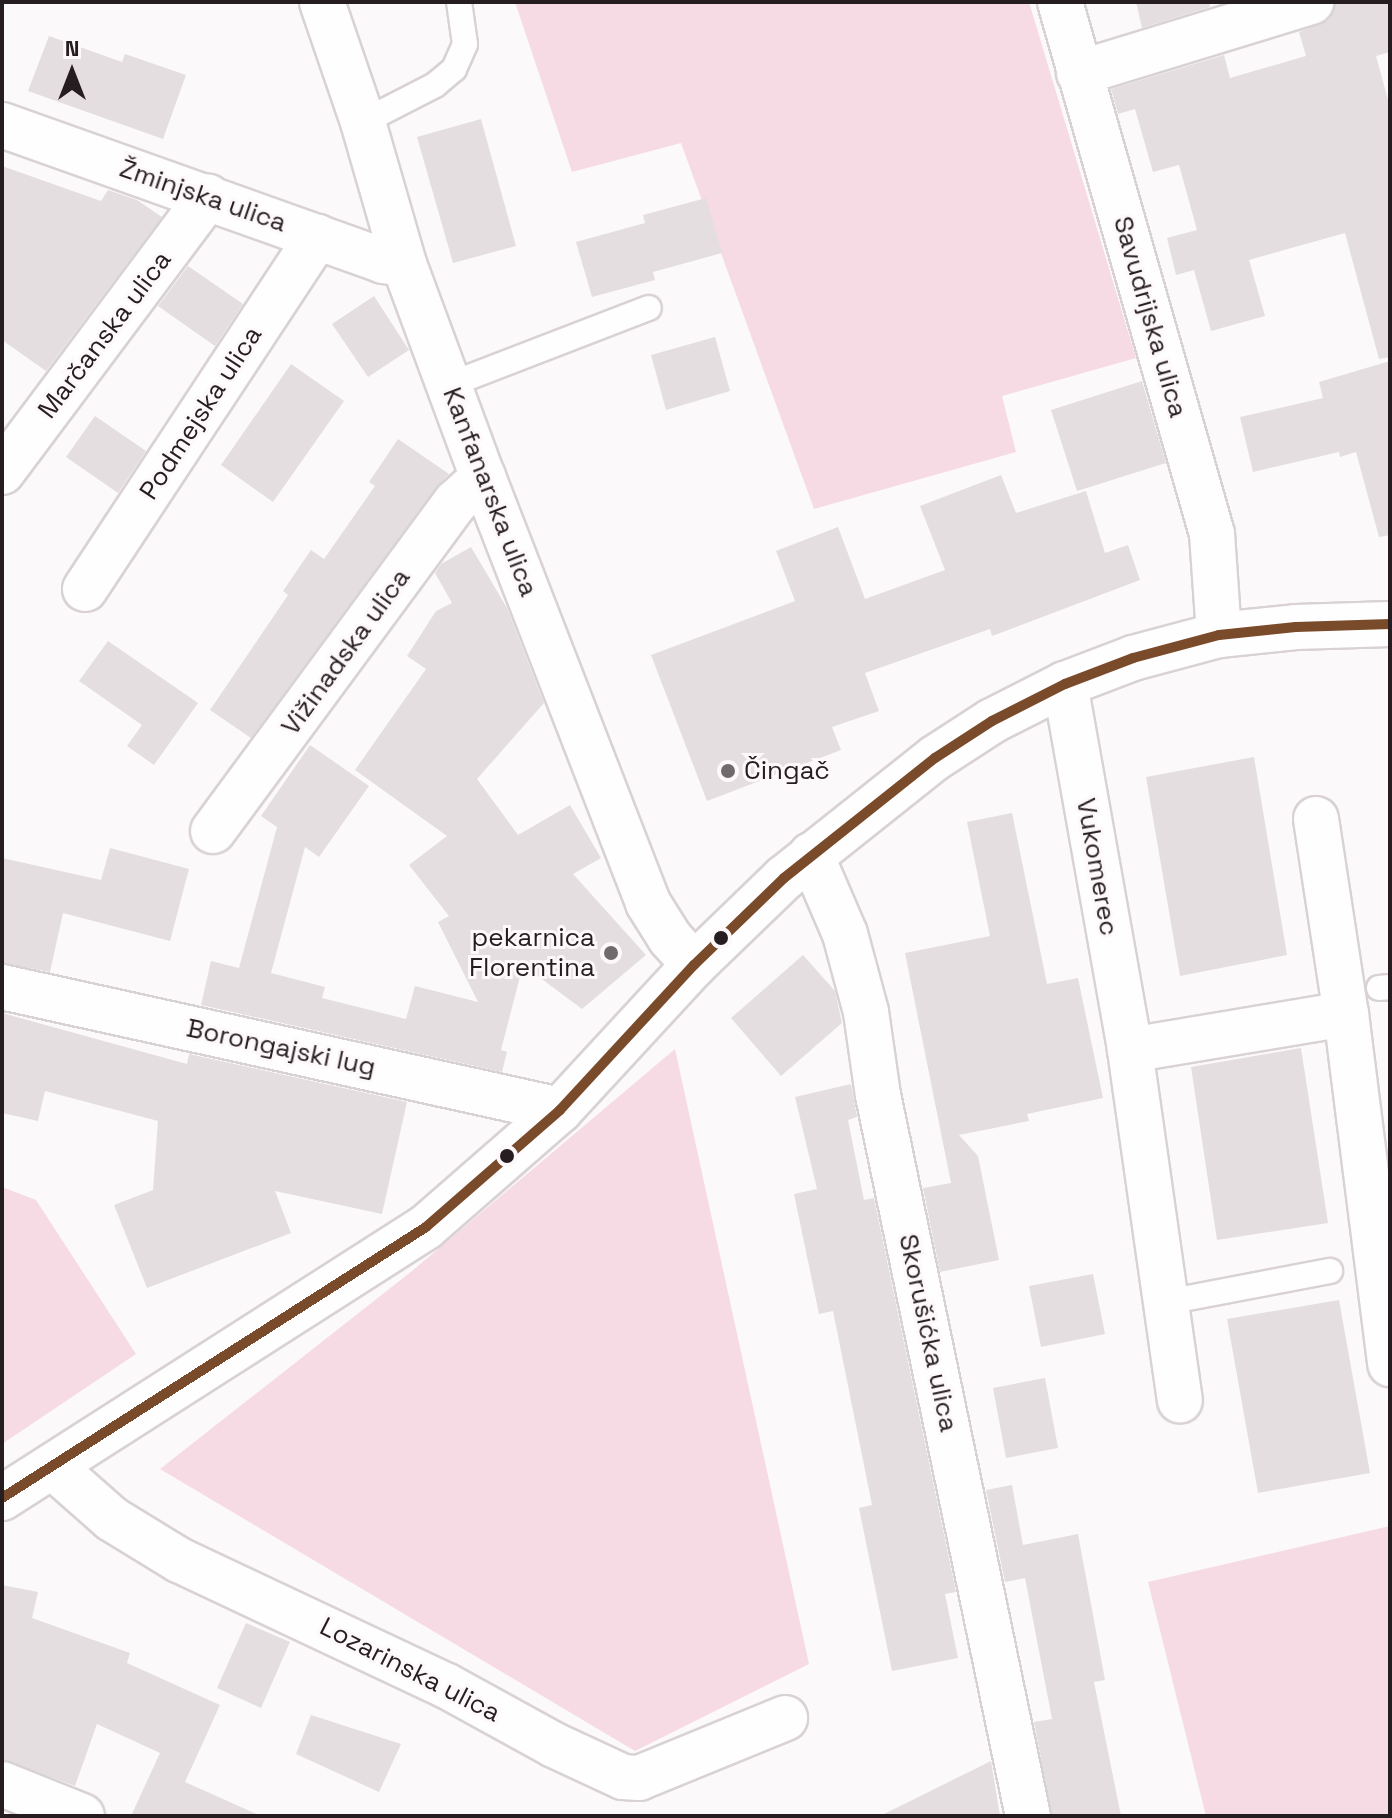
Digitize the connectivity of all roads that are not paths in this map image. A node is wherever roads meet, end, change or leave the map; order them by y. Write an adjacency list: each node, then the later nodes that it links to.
1 (322, 2): 6 (street, Kanfanarska ulica)
2 (459, 2): 6 (lane)
3 (1060, 2): 5 (street, Savudrijska ulica)
4 (1311, 2): 5 (street)
5 (1079, 73): 17 (street, Savudrijska ulica)
6 (363, 122): 10 (street, Kanfanarska ulica)
7 (2, 125): 8 (street, Žminjska ulica)
8 (208, 197): 9 (street, Žminjska ulica); 13 (street, Marčanska ulica)
9 (317, 237): 10 (street, Žminjska ulica); 15 (street, Podmejska ulica)
10 (404, 264): 12 (street, Kanfanarska ulica)
11 (649, 308): 12 (lane)
12 (449, 385): 14 (street, Kanfanarska ulica)
13 (2, 472)
14 (483, 477): 20 (street, Vižinadska ulica); 22 (street, Kanfanarska ulica)
15 (85, 589)
16 (1390, 624): 17 (street)
17 (1219, 635): 18 (street)
18 (1065, 684): 21 (street); 25 (street, Vukomerec)
19 (1316, 819): 24 (street)
20 (213, 831)
21 (811, 855): 22 (street); 37 (street, Skorušićka ulica)
22 (694, 965): 26 (street)
23 (2, 987): 26 (street, Borongajski lug)
24 (1346, 1014): 25 (street); 27 (street)
25 (1130, 1050): 29 (street, Vukomerec)
26 (560, 1110): 32 (street)
27 (1383, 1252): 30 (street)
28 (1330, 1271): 29 (lane)
29 (1167, 1302): 31 (street, Vukomerec)
30 (1390, 1364)
31 (1180, 1400)
32 (53, 1467): 33 (street); 34 (street, Lozarinska ulica)
33 (2, 1498)
34 (785, 1718)
35 (2, 1784): 36 (street)
36 (82, 1816)
37 (1028, 1816)

